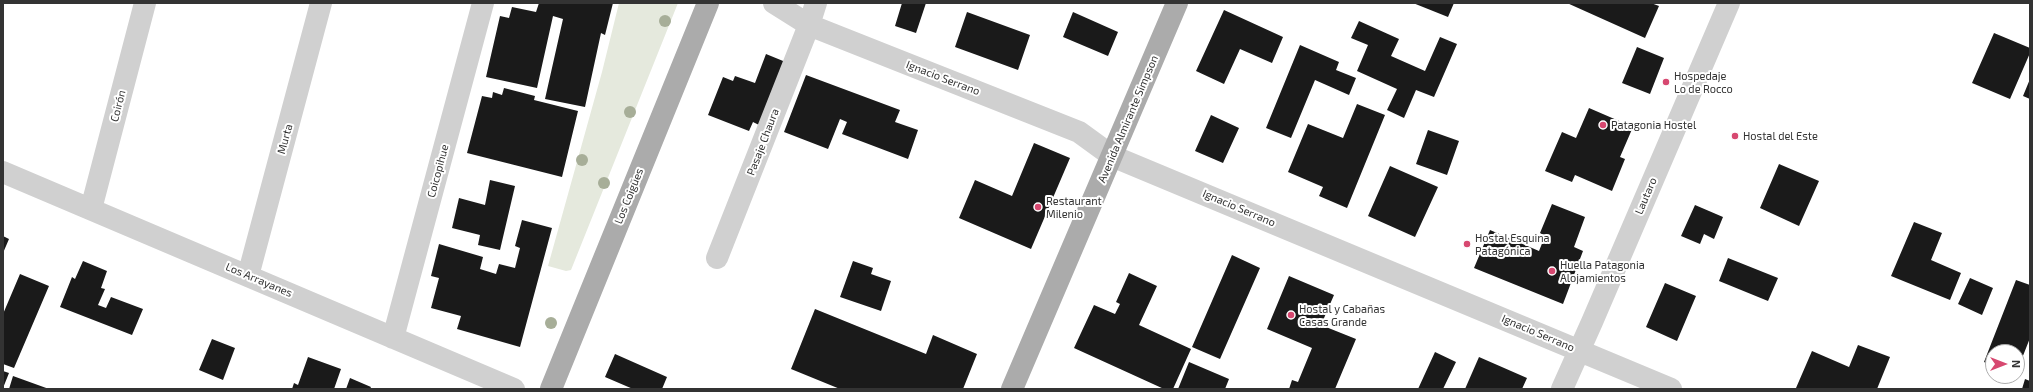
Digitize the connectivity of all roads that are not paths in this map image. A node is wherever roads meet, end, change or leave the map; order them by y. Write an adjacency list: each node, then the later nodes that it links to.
1 (144, 3): 13 (street, Coirón)
2 (321, 3): 15 (street, Murta)
3 (483, 3): 16 (street, Coicopihue)
4 (708, 3): 19 (main road, Los Coigües)
5 (774, 3): 10 (street, Ignacio Serrano)
6 (800, 3): 10 (street)
7 (816, 3): 10 (street, Pasaje Chaura)
8 (1177, 3): 11 (main road, Avenida Almirante Simpson)
9 (1729, 3): 17 (street, Lautaro)
10 (809, 25): 11 (street, Ignacio Serrano); 14 (street, Pasaje Chaura)
11 (1112, 156): 17 (street, Ignacio Serrano); 20 (main road, Avenida Almirante Simpson)
12 (3, 172): 13 (street, Los Arrayanes)
13 (92, 209): 15 (street, Los Arrayanes)
14 (717, 258)
15 (248, 276): 16 (street, Los Arrayanes)
16 (393, 338): 18 (street, Los Arrayanes)
17 (1578, 350): 21 (street, Lautaro); 22 (street, Ignacio Serrano)
18 (514, 389)
19 (551, 389)
20 (1012, 389)
21 (1562, 389)
22 (1671, 389)

